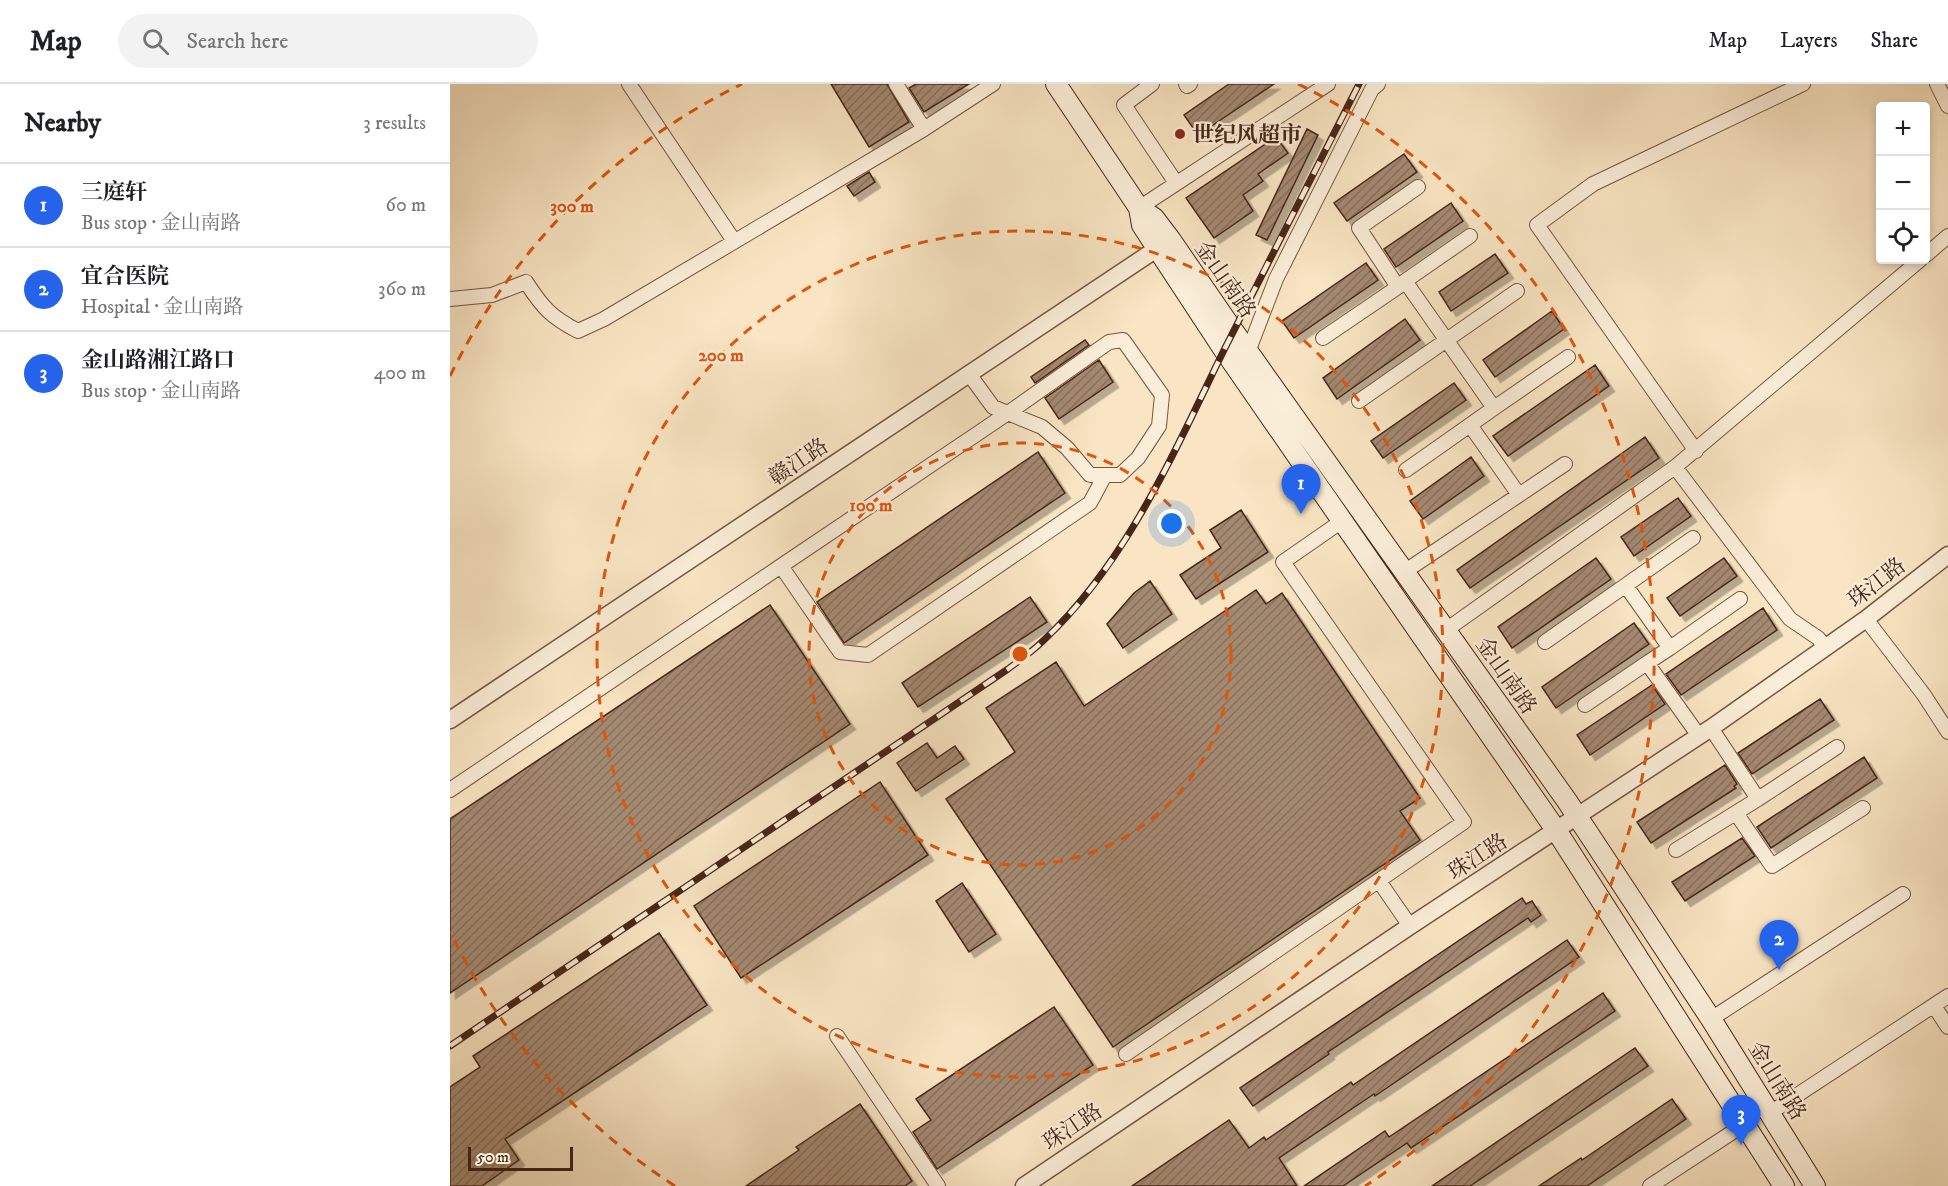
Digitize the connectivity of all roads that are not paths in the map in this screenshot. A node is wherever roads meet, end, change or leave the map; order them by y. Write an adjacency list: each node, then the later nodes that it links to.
1 (629, 84): 19 (street)
2 (896, 84): 13 (street)
3 (993, 84): 13 (street)
4 (1056, 84): 16 (main road, 金山南路)
5 (1152, 84): 14 (street)
6 (1186, 84): 7 (street)
7 (1190, 84)
8 (1329, 84): 14 (street)
9 (1378, 84): 28 (street)
10 (1803, 84): 35 (street)
11 (1937, 84): 12 (street)
12 (1948, 106)
13 (924, 129): 19 (street)
14 (1176, 183): 16 (street)
15 (1418, 188): 23 (street)
16 (1139, 208): 20 (main road, 金山南路)
17 (1470, 236): 23 (street)
18 (1948, 236): 21 (street)
19 (734, 241): 25 (street)
20 (1163, 244): 28 (main road, 金山南路); 30 (street, 赣江路); 41 (main road, 金山南路)
21 (1930, 252)
22 (1915, 264): 35 (street)
23 (1402, 284): 26 (street); 27 (street)
24 (1517, 291): 27 (street)
25 (450, 299)
26 (1323, 338)
27 (1446, 340): 31 (street); 32 (street)
28 (1248, 352): 45 (main road, 金山南路)
29 (1568, 357): 32 (street)
30 (969, 374): 33 (street); 55 (street, 赣江路)
31 (1359, 401)
32 (1494, 408): 34 (street)
33 (1008, 413): 39 (street); 39 (street); 44 (street)
34 (1470, 425): 38 (street); 40 (street)
35 (1696, 451): 37 (street)
36 (1566, 464): 40 (street)
37 (1675, 467): 49 (street); 52 (street)
38 (1406, 470)
39 (1105, 475): 44 (street)
40 (1519, 495): 45 (street)
41 (1342, 521): 64 (main road, 金山南路); 66 (street)
42 (1693, 538): 46 (street)
43 (1948, 555): 48 (street, 珠江路)
44 (781, 566): 59 (street)
45 (1404, 572): 49 (main road, 金山南路)
46 (1626, 586): 50 (street); 51 (street)
47 (1740, 599): 51 (street)
48 (1866, 619): 52 (street, 珠江路); 57 (street)
49 (1446, 630): 63 (main road, 金山南路)
50 (1545, 642)
51 (1670, 648): 53 (street)
52 (1826, 648): 56 (street, 珠江路)
53 (1647, 663): 54 (street); 56 (street)
54 (1585, 705)
55 (450, 720)
56 (1705, 732): 60 (street); 63 (street, 珠江路)
57 (1948, 732)
58 (1837, 747): 60 (street)
59 (450, 790)
60 (1758, 799): 62 (street)
61 (1863, 808): 62 (street)
62 (1736, 813): 65 (street)
63 (1577, 816): 64 (street, 珠江路); 71 (main road, 金山南路)
64 (1556, 830): 68 (street, 珠江路); 73 (main road, 金山南路)
65 (1676, 850)
66 (1378, 881): 68 (street); 75 (street)
67 (1903, 894): 71 (street)
68 (1410, 926): 79 (street, 珠江路)
69 (1948, 996): 70 (street)
70 (1934, 1005): 72 (street); 76 (street)
71 (1712, 1019): 73 (main road); 76 (main road, 金山南路)
72 (1948, 1027)
73 (1687, 1034): 77 (main road, 金山南路)
74 (837, 1036): 78 (street)
75 (1126, 1054)
76 (1770, 1113): 82 (main road, 金山南路)
77 (1745, 1124): 80 (street); 81 (main road, 金山南路)
78 (938, 1186)
79 (1024, 1186)
80 (1650, 1186)
81 (1784, 1186)
82 (1815, 1186)

